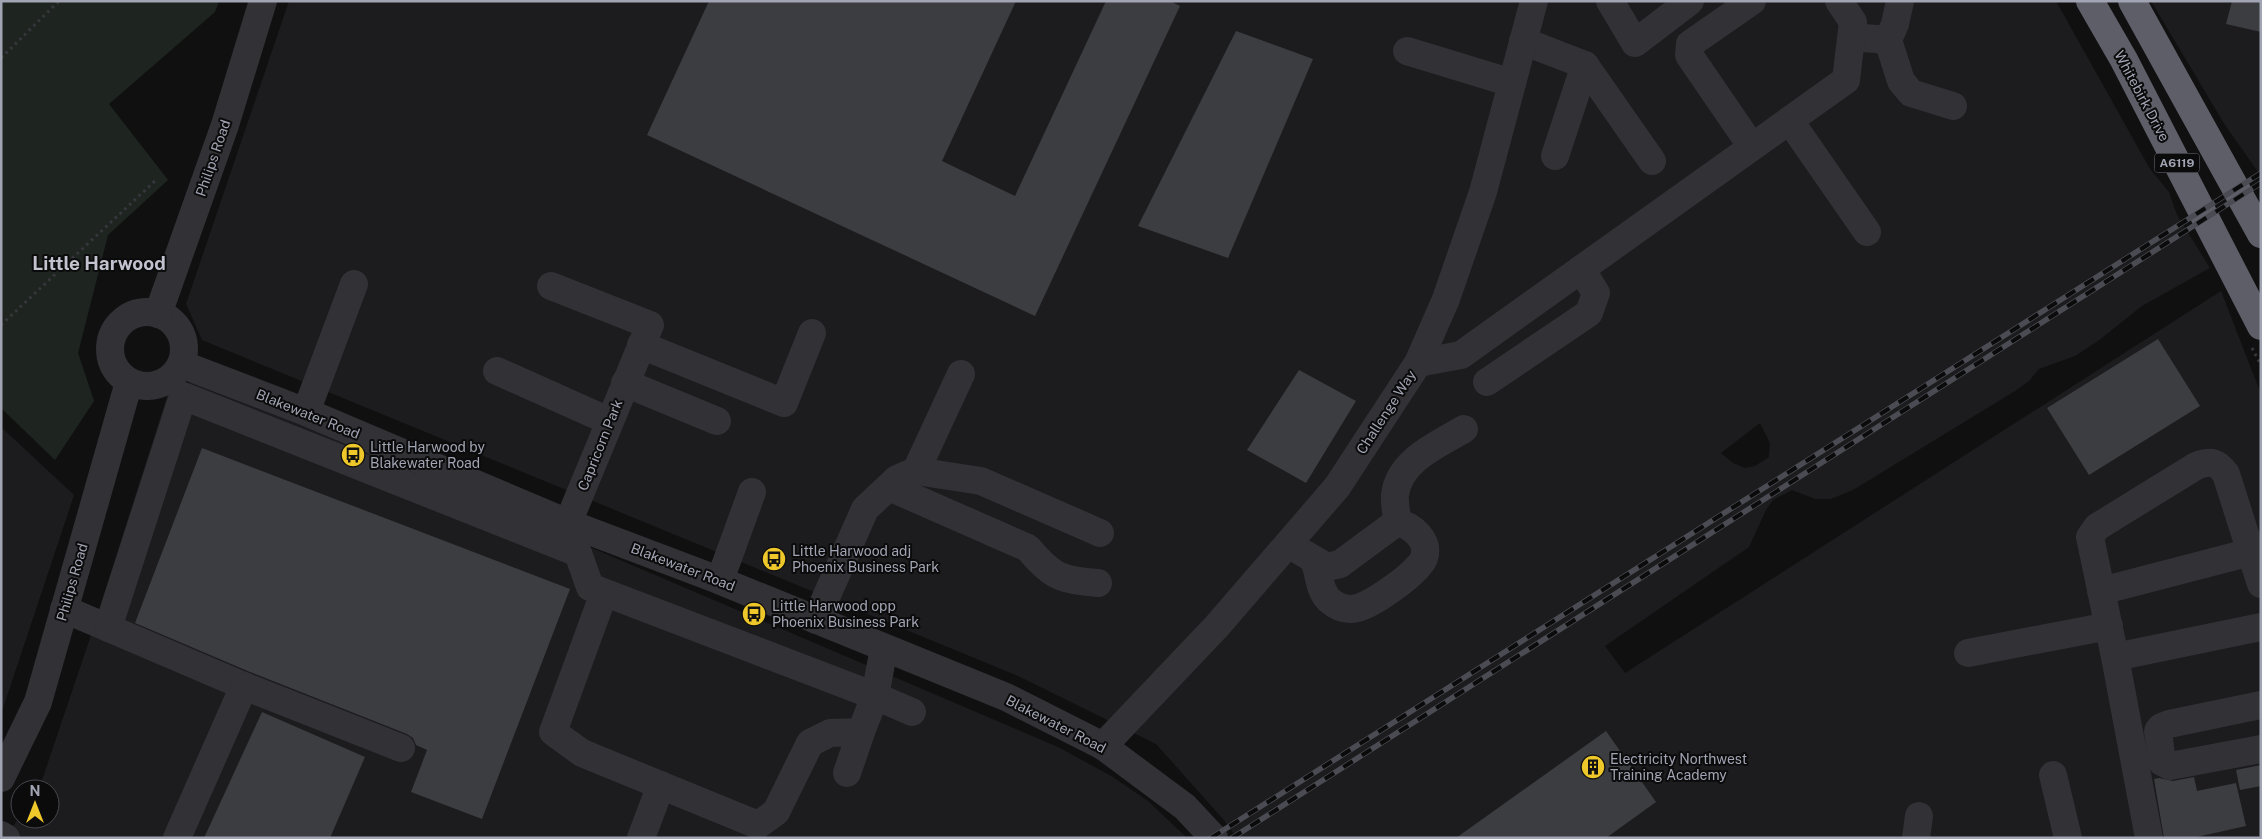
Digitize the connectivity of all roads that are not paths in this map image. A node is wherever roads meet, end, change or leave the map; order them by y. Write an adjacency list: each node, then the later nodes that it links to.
1 (264, 1): 26 (street, Philips Road)
2 (1534, 1): 12 (street, Challenge Way)
3 (1610, 1): 4 (street)
4 (1690, 1)
5 (1752, 1): 18 (street)
6 (1839, 1): 10 (street)
7 (1900, 1): 11 (street)
8 (2090, 1): 27 (highway, Whitebirk Drive / A6119)
9 (2132, 1): 22 (highway, A6119)
10 (1852, 37): 11 (street); 17 (street)
11 (1888, 40): 16 (street)
12 (1523, 41): 14 (street); 15 (street, Challenge Way)
13 (1407, 51): 15 (street)
14 (1585, 65): 19 (street); 20 (street)
15 (1512, 83): 29 (street, Challenge Way)
16 (1953, 106)
17 (1790, 121): 18 (street); 21 (street)
18 (1752, 147): 23 (street)
19 (1555, 156)
20 (1652, 161)
21 (1867, 232)
22 (2261, 234)
23 (1581, 269): 29 (street); 35 (street)
24 (354, 284): 36 (street)
25 (551, 286): 31 (street, Capricorn Park)
26 (158, 314): 30 (street); 34 (street)
27 (2261, 326)
28 (812, 333): 31 (street)
29 (1418, 363): 46 (street, Challenge Way)
30 (181, 364): 34 (street); 36 (street, Blakewater Road)
31 (632, 365): 37 (street, Capricorn Park); 38 (street)
32 (497, 371): 37 (street)
33 (961, 374): 40 (street)
34 (130, 382): 54 (street, Philips Road)
35 (1487, 382)
36 (306, 412): 44 (street, Blakewater Road)
37 (609, 421): 44 (street, Capricorn Park)
38 (717, 421)
39 (1464, 429): 43 (street)
40 (916, 471): 41 (street); 45 (street)
41 (889, 487): 50 (street); 55 (street)
42 (752, 492): 49 (street)
43 (1397, 522): 48 (street); 48 (street)
44 (568, 523): 49 (street, Blakewater Road)
45 (1100, 533)
46 (1288, 544): 48 (street); 67 (street, Challenge Way)
47 (2251, 552): 51 (street); 52 (street); 52 (street)
48 (1314, 561)
49 (720, 580): 55 (street, Blakewater Road)
50 (1098, 583)
51 (2261, 584)
52 (2101, 591): 56 (street)
53 (604, 593): 58 (street); 63 (street); 75 (street)
54 (64, 609): 58 (street); 74 (street, Philips Road)
55 (816, 620): 59 (street, Blakewater Road)
56 (2109, 626): 60 (street); 61 (street)
57 (2261, 627): 61 (street)
58 (108, 628): 62 (street)
59 (884, 648): 63 (street); 67 (street, Blakewater Road)
60 (1968, 653)
61 (2115, 657): 71 (street)
62 (244, 686): 68 (street); 79 (street)
63 (875, 696): 65 (street); 66 (street)
64 (2261, 705): 70 (street)
65 (912, 712)
66 (861, 732): 72 (street); 76 (street)
67 (1103, 746): 81 (street, Blakewater Road)
68 (401, 748)
69 (2261, 748): 70 (street)
70 (2160, 752): 71 (street)
71 (2134, 759): 83 (street)
72 (847, 773)
73 (2053, 775): 82 (street)
74 (1, 778)
75 (661, 785): 76 (street); 80 (street)
76 (768, 828)
77 (1, 835): 78 (street)
78 (6, 838)
79 (177, 838)
80 (641, 838)
81 (1214, 838)
82 (2068, 838)
83 (2149, 838)

